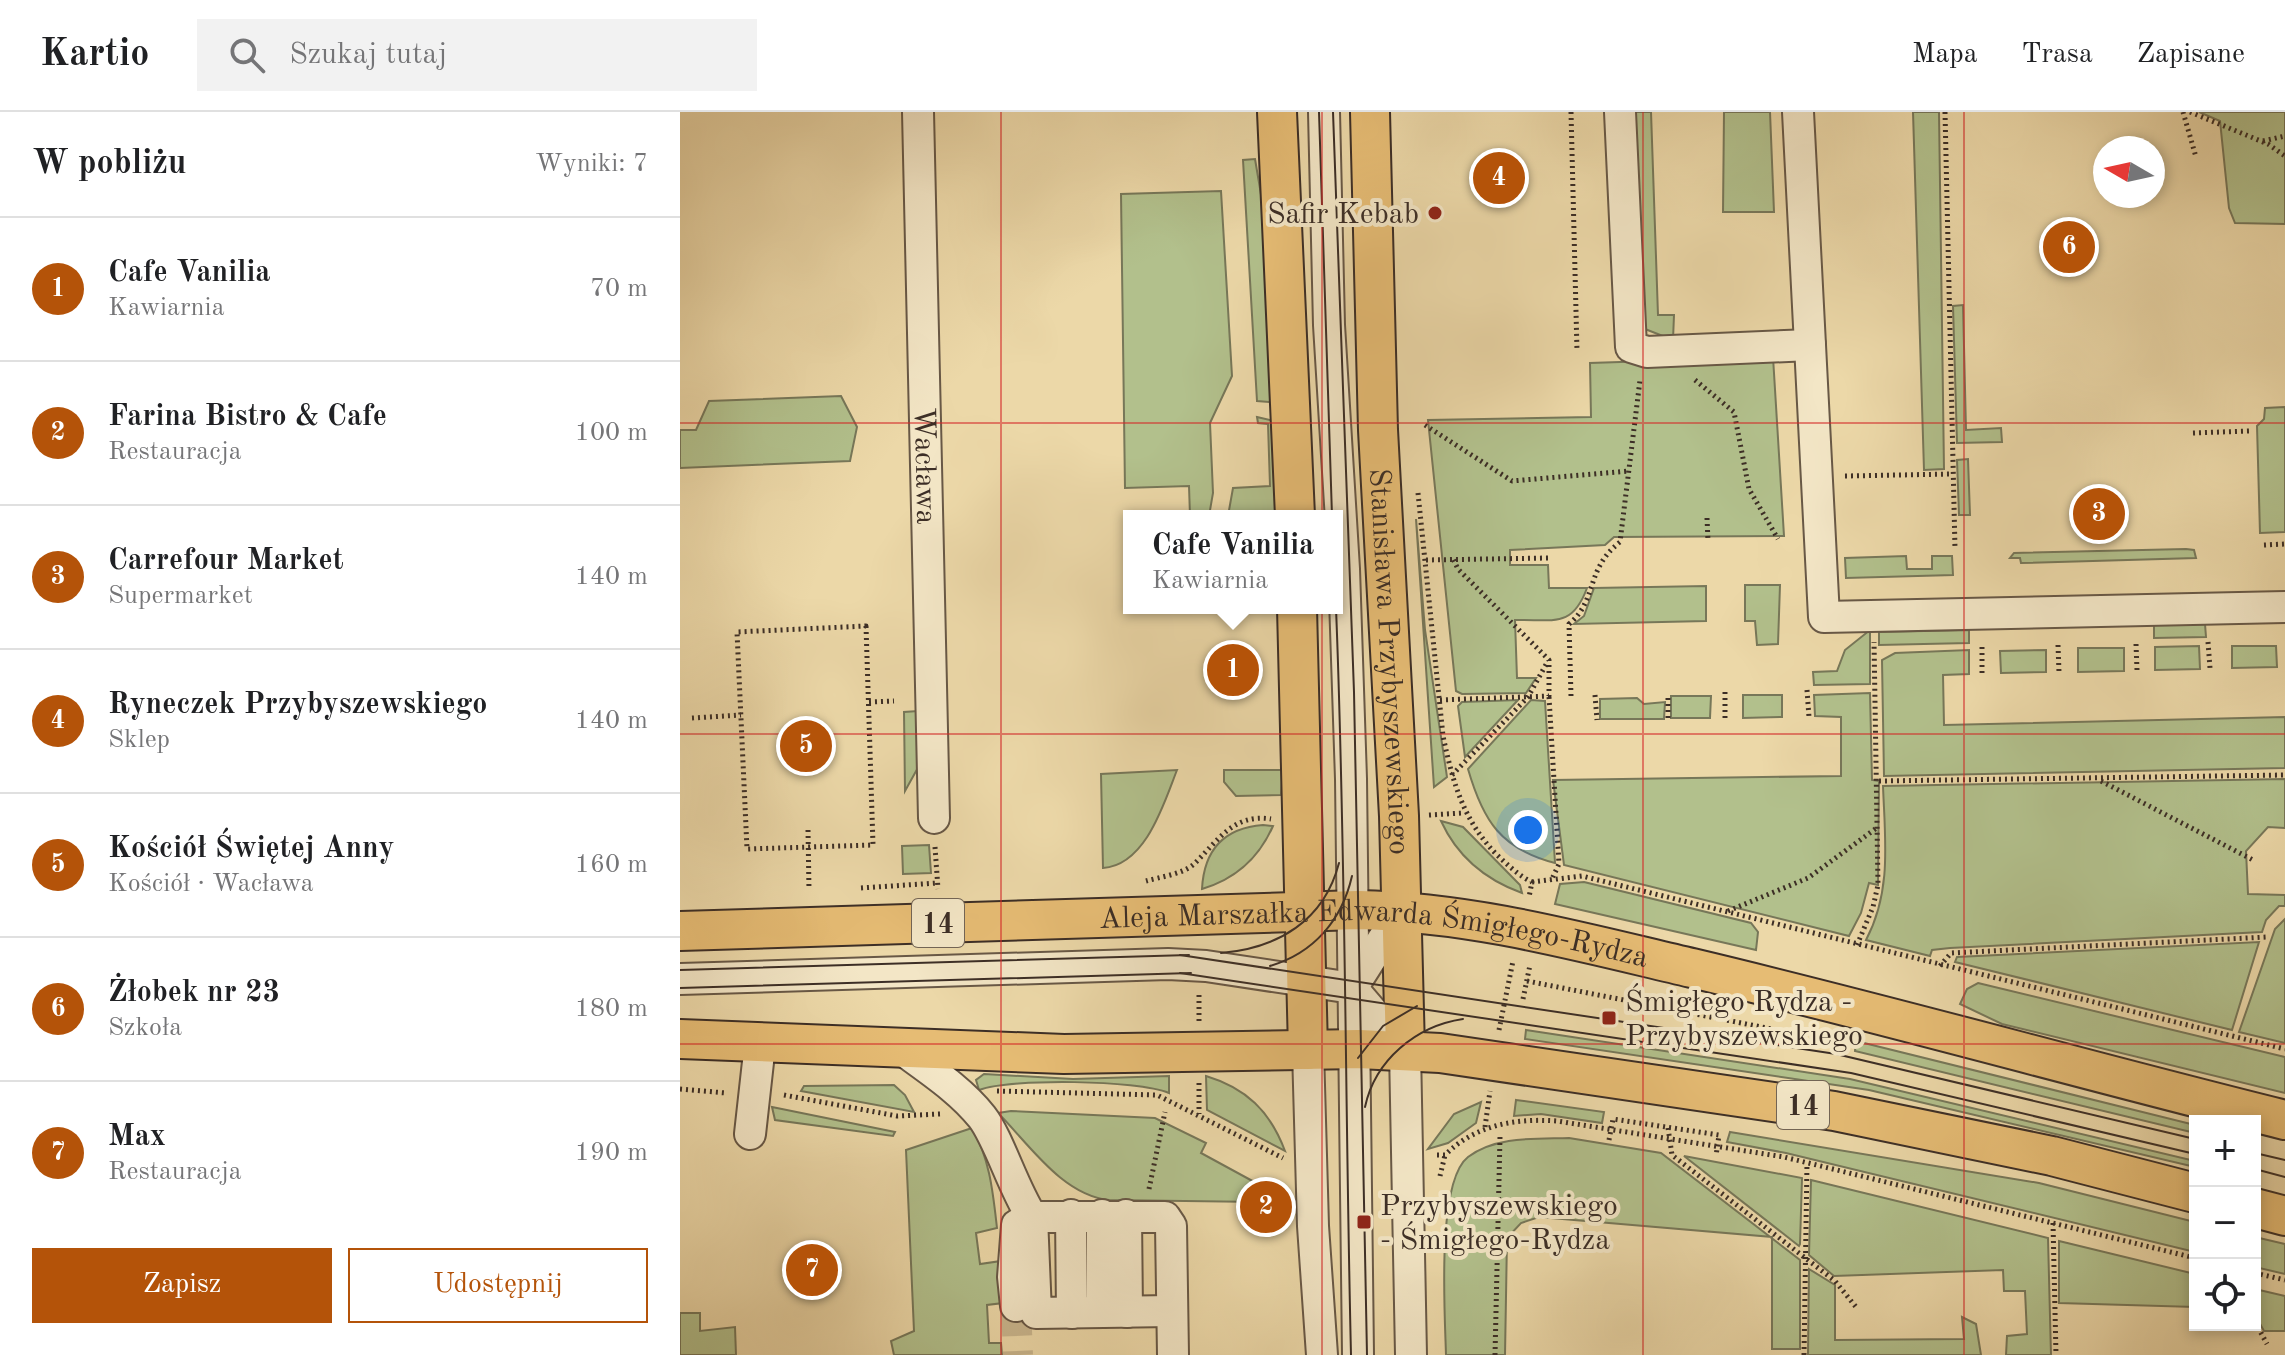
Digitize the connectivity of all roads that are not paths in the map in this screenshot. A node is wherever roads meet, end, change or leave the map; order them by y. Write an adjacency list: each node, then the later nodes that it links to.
1 (918, 112): 13 (street, Wacława)
2 (1277, 112): 8 (main road)
3 (1324, 112): 9 (street)
4 (1370, 112): 15 (main road, Stanisława Przybyszewskiego)
5 (1620, 112): 7 (street)
6 (1798, 112): 7 (street)
7 (1810, 345): 11 (street)
8 (1295, 510)
9 (1340, 510)
10 (1343, 552): 14 (street)
11 (2285, 607)
12 (1297, 614): 16 (main road)
13 (934, 818)
14 (1352, 910): 15 (main road, Aleja Marszałka Edwarda Śmigłego-Rydza / 14); 16 (main road, Aleja Marszałka Edwarda Śmigłego-Rydza / 14); 20 (street)
15 (1401, 911): 20 (street); 26 (main road, Stanisława Przybyszewskiego); 27 (main road, Aleja Marszałka Edwarda Śmigłego-Rydza / 14)
16 (1305, 912): 17 (main road, Aleja Marszałka Edwarda Śmigłego-Rydza / 14); 19 (main road)
17 (680, 931)
18 (680, 979): 19 (street)
19 (1306, 981): 20 (street); 25 (main road)
20 (1352, 988): 24 (street); 26 (street)
21 (680, 1039): 22 (main road, 14)
22 (760, 1044): 23 (main road, 14); 28 (street)
23 (896, 1045): 25 (main road, 14); 32 (street)
24 (1353, 1049): 25 (main road, 14); 26 (main road, 14); 38 (street)
25 (1308, 1050): 37 (street)
26 (1405, 1050): 29 (main road, 14); 39 (street, Stanisława Przybyszewskiego)
27 (2285, 1120)
28 (750, 1134)
29 (2189, 1191)
30 (2261, 1210): 33 (main road)
31 (1130, 1215): 32 (street); 35 (street); 35 (street)
32 (1052, 1216): 34 (street); 35 (street)
33 (2285, 1216)
34 (1016, 1306)
35 (1113, 1312): 36 (street)
36 (1173, 1355)
37 (1322, 1355)
38 (1358, 1355)
39 (1411, 1355)

